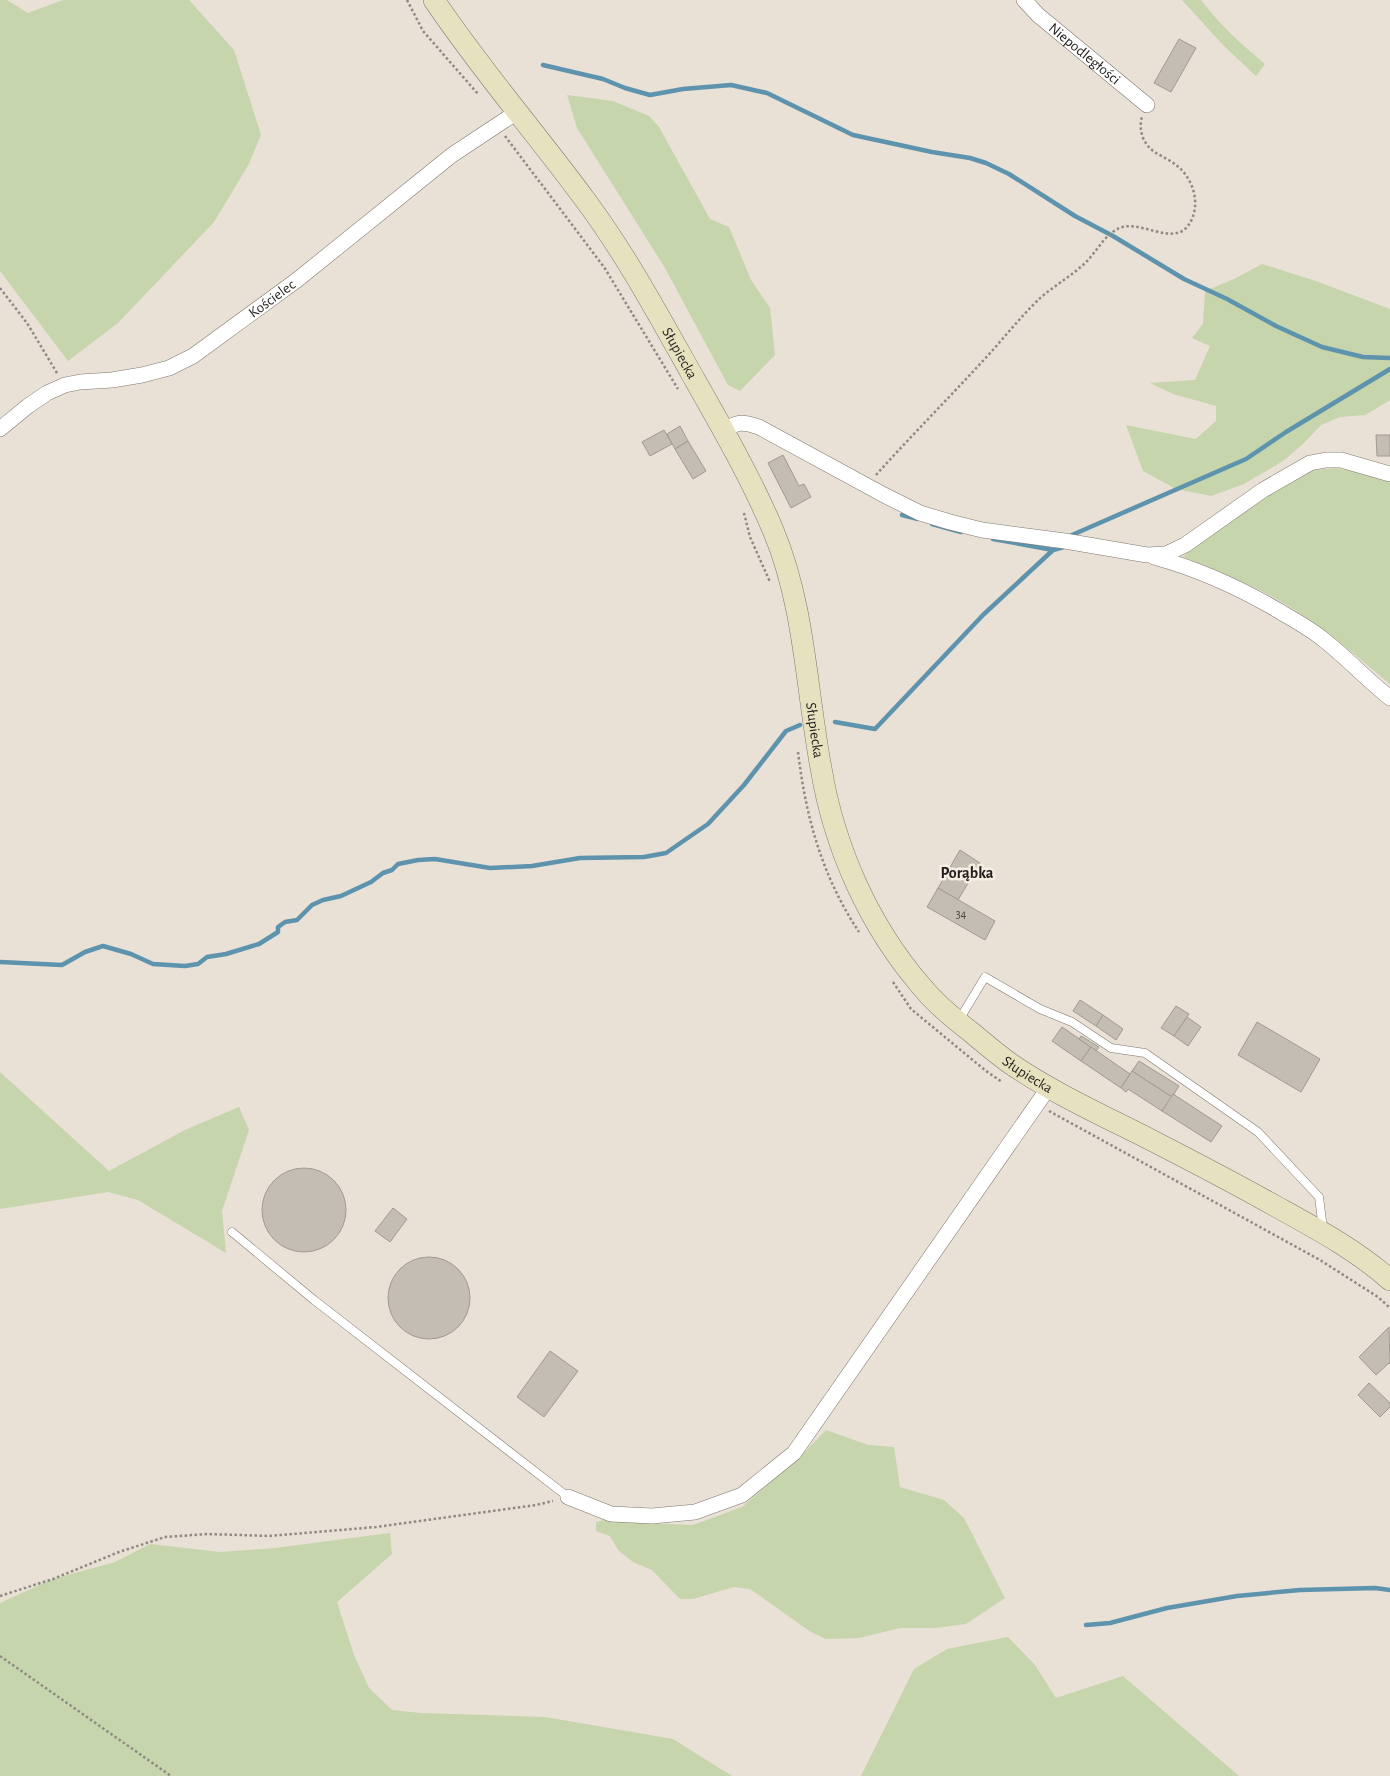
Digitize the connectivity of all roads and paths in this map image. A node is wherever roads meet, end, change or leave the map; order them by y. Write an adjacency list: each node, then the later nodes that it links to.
1 (407, 0): 4 (path)
2 (434, 0): 6 (main road, Słupiecka)
3 (1024, 0): 5 (street, Niepodległości)
4 (483, 99)
5 (1147, 105): 14 (path)
6 (517, 112): 7 (street, Kościelec); 12 (main road, Słupiecka)
7 (497, 125): 9 (street, Kościelec); 10 (path)
8 (0, 288): 9 (path)
9 (66, 385): 11 (street, Kościelec)
10 (680, 393)
11 (0, 429)
12 (723, 430): 14 (street); 22 (main road, Słupiecka)
13 (1390, 474): 16 (street)
14 (867, 485): 16 (street)
15 (743, 508): 17 (path)
16 (1147, 555): 18 (street)
17 (773, 589)
18 (1390, 698)
19 (798, 752): 20 (path)
20 (859, 932)
21 (890, 978): 23 (path)
22 (958, 1022): 24 (main road, Słupiecka); 27 (lane)
23 (1008, 1086)
24 (1049, 1086): 25 (street); 27 (main road, Słupiecka)
25 (1037, 1104): 29 (path); 30 (street)
26 (232, 1232): 30 (lane)
27 (1324, 1233): 28 (main road, Słupiecka)
28 (1390, 1280)
29 (1390, 1308)
30 (568, 1497): 31 (path)
31 (0, 1596)
32 (0, 1656): 33 (path)
33 (171, 1776)

